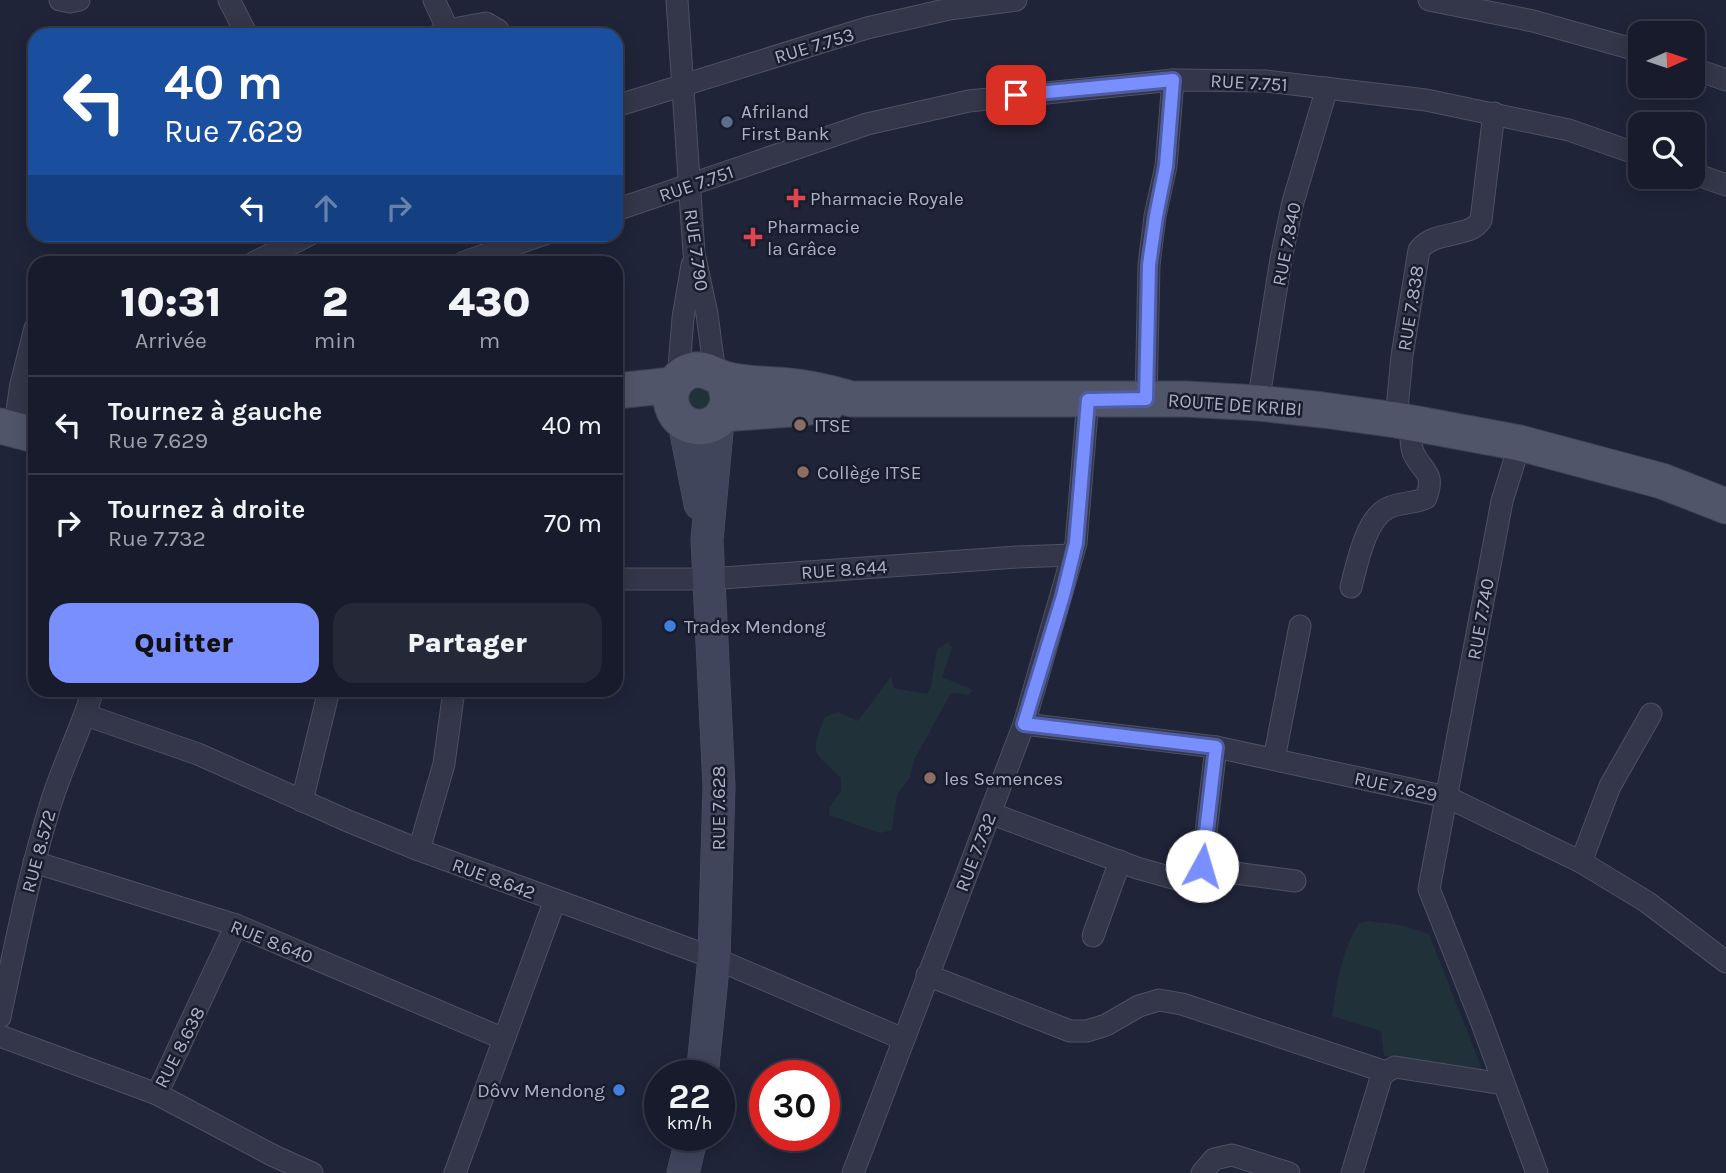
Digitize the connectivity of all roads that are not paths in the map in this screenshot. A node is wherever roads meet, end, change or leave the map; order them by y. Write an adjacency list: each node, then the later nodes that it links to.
1 (60, 0): 2 (street)
2 (79, 0)
3 (229, 0): 8 (street)
4 (435, 0): 9 (street)
5 (677, 0): 16 (street, RUE 7.790)
6 (1016, 0): 16 (street, RUE 7.753)
7 (1429, 0): 12 (street)
8 (243, 28)
9 (442, 28)
10 (464, 28): 11 (street)
11 (495, 28)
12 (1628, 48)
13 (1705, 73): 15 (street)
14 (1173, 80): 17 (street, RUE 7.751); 22 (street, RUE 7.751); 34 (street)
15 (1726, 80)
16 (682, 86): 18 (street, RUE 7.753); 22 (street, RUE 7.790)
17 (1327, 88): 19 (street, RUE 7.751); 37 (street, RUE 7.840)
18 (623, 104)
19 (1494, 113): 20 (street, RUE 7.751); 39 (street, RUE 7.838)
20 (1628, 151)
21 (1705, 178): 23 (street)
22 (688, 185): 24 (street, RUE 7.751); 27 (street, RUE 7.790)
23 (1726, 185)
24 (623, 208)
25 (296, 242): 28 (street)
26 (522, 242): 29 (street)
27 (694, 253): 31 (street, RUE 7.790); 38 (street)
28 (267, 256)
29 (481, 256)
30 (28, 356): 40 (street)
31 (719, 377): 33 (main road, ROUTE DE KRIBI); 38 (main road); 38 (main road, ROUTE DE KRIBI)
32 (623, 392): 38 (main road, ROUTE DE KRIBI)
33 (852, 399): 35 (main road, ROUTE DE KRIBI); 38 (main road)
34 (1146, 399): 35 (main road, ROUTE DE KRIBI); 37 (main road, ROUTE DE KRIBI)
35 (1088, 400): 43 (street, RUE 7.732)
36 (623, 403): 38 (main road)
37 (1258, 403): 39 (main road, ROUTE DE KRIBI)
38 (691, 405): 45 (main road, RUE 7.628)
39 (1404, 421): 41 (main road, ROUTE DE KRIBI); 46 (street)
40 (16, 430)
41 (1520, 443): 42 (main road, ROUTE DE KRIBI); 56 (street, RUE 7.740)
42 (1726, 506)
43 (1073, 555): 45 (street, RUE 8.644); 53 (street, RUE 7.732)
44 (623, 579): 45 (street, RUE 8.644)
45 (709, 579): 68 (main road, RUE 7.628)
46 (1351, 587)
47 (1300, 626): 55 (street)
48 (91, 697): 52 (street, RUE 8.572)
49 (327, 697): 57 (street)
50 (453, 697): 59 (street)
51 (1651, 714): 62 (street)
52 (86, 715): 57 (street, RUE 8.642); 61 (street, RUE 8.572)
53 (1024, 724): 54 (street, RUE 7.629); 58 (street, RUE 7.732)
54 (1216, 747): 55 (street, RUE 7.629); 63 (street)
55 (1274, 760): 56 (street, RUE 7.629)
56 (1447, 797): 62 (street, RUE 7.629); 77 (street, RUE 7.740)
57 (302, 802): 59 (street, RUE 8.642)
58 (990, 813): 60 (street); 70 (street, RUE 7.732)
59 (419, 850): 65 (street, RUE 8.642)
60 (1119, 861): 63 (street); 67 (street)
61 (34, 862): 66 (street, RUE 8.640); 71 (street, RUE 8.572)
62 (1581, 862): 69 (street, RUE 7.629)
63 (1204, 869): 64 (street)
64 (1295, 881)
65 (555, 901): 68 (street, RUE 8.642); 73 (street)
66 (236, 925): 73 (street, RUE 8.640); 78 (street, RUE 8.638)
67 (1093, 936)
68 (714, 958): 74 (street, RUE 8.642); 75 (main road, RUE 7.628)
69 (1726, 962)
70 (927, 975): 74 (street, RUE 7.732); 76 (street)
71 (0, 1017)
72 (0, 1036): 78 (street, RUE 8.638)
73 (504, 1039): 81 (street)
74 (903, 1039): 83 (street, RUE 7.732)
75 (704, 1060)
76 (1386, 1072): 77 (street); 86 (street)
77 (1503, 1084): 87 (street, RUE 7.740)
78 (157, 1094): 80 (street)
79 (689, 1151): 82 (main road)
80 (312, 1173)
81 (455, 1173)
82 (684, 1173)
83 (853, 1173)
84 (1202, 1173): 85 (street)
85 (1289, 1173)
86 (1352, 1173)
87 (1537, 1173)

